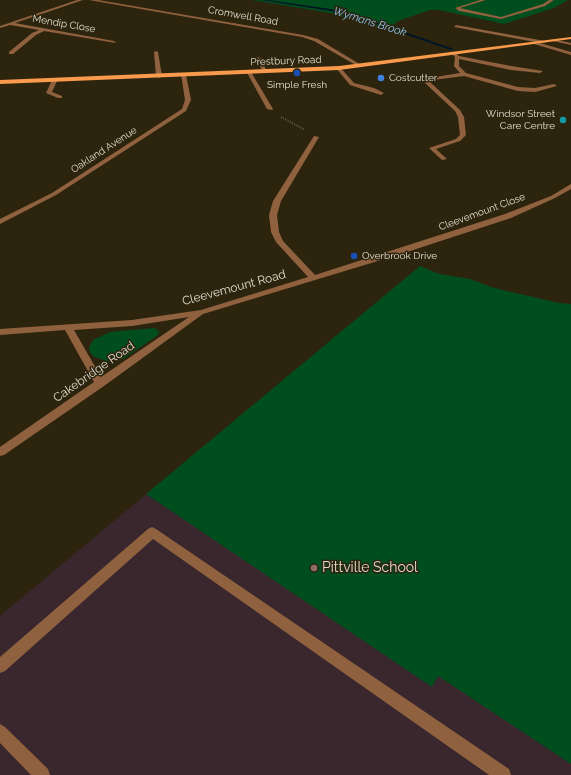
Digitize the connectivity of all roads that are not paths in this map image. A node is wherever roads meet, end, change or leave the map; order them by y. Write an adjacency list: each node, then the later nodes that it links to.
1 (81, 0): 7 (street)
2 (91, 0): 22 (street, Cromwell Road)
3 (484, 0): 6 (street)
4 (552, 0): 6 (street)
5 (536, 1): 6 (street)
6 (547, 3)
7 (11, 24): 9 (street); 10 (street, Mendip Close)
8 (456, 26): 14 (street)
9 (0, 27)
10 (43, 30): 13 (street, Mendip Close); 18 (street)
11 (571, 38): 12 (main road, Prestbury Road)
12 (555, 40): 14 (main road, Prestbury Road); 16 (street)
13 (114, 42)
14 (543, 42): 15 (main road, Prestbury Road)
15 (536, 43): 19 (street); 20 (main road, Prestbury Road)
16 (571, 44)
17 (156, 52): 29 (street)
18 (11, 54)
19 (571, 54)
20 (455, 55): 22 (main road, Prestbury Road); 25 (street); 27 (street)
21 (259, 58): 24 (street)
22 (361, 66): 23 (main road, Prestbury Road)
23 (339, 68): 24 (main road, Prestbury Road); 33 (street)
24 (265, 71): 26 (main road, Prestbury Road)
25 (540, 71)
26 (248, 72): 28 (main road, Prestbury Road); 35 (street)
27 (464, 74): 32 (street); 37 (street)
28 (183, 75): 29 (main road, Prestbury Road); 39 (street, Oakland Avenue)
29 (159, 76): 30 (main road, Prestbury Road)
30 (54, 81): 31 (main road, Prestbury Road); 34 (street)
31 (0, 82)
32 (554, 86)
33 (381, 93)
34 (60, 97)
35 (270, 109)
36 (316, 137): 41 (street)
37 (444, 159)
38 (571, 186): 40 (street, Cleevemount Close)
39 (0, 222)
40 (398, 252): 41 (street, Cleevemount Road)
41 (313, 278): 42 (street, Cleevemount Road)
42 (202, 312): 43 (street, Cleevemount Road); 45 (street, Cakebridge Road)
43 (68, 327): 44 (street, Cleevemount Road); 45 (street)
44 (0, 332)
45 (100, 384): 46 (street, Cakebridge Road)
46 (0, 452)
47 (0, 666): 50 (street)
48 (0, 732): 49 (street)
49 (42, 775)
50 (503, 775)

